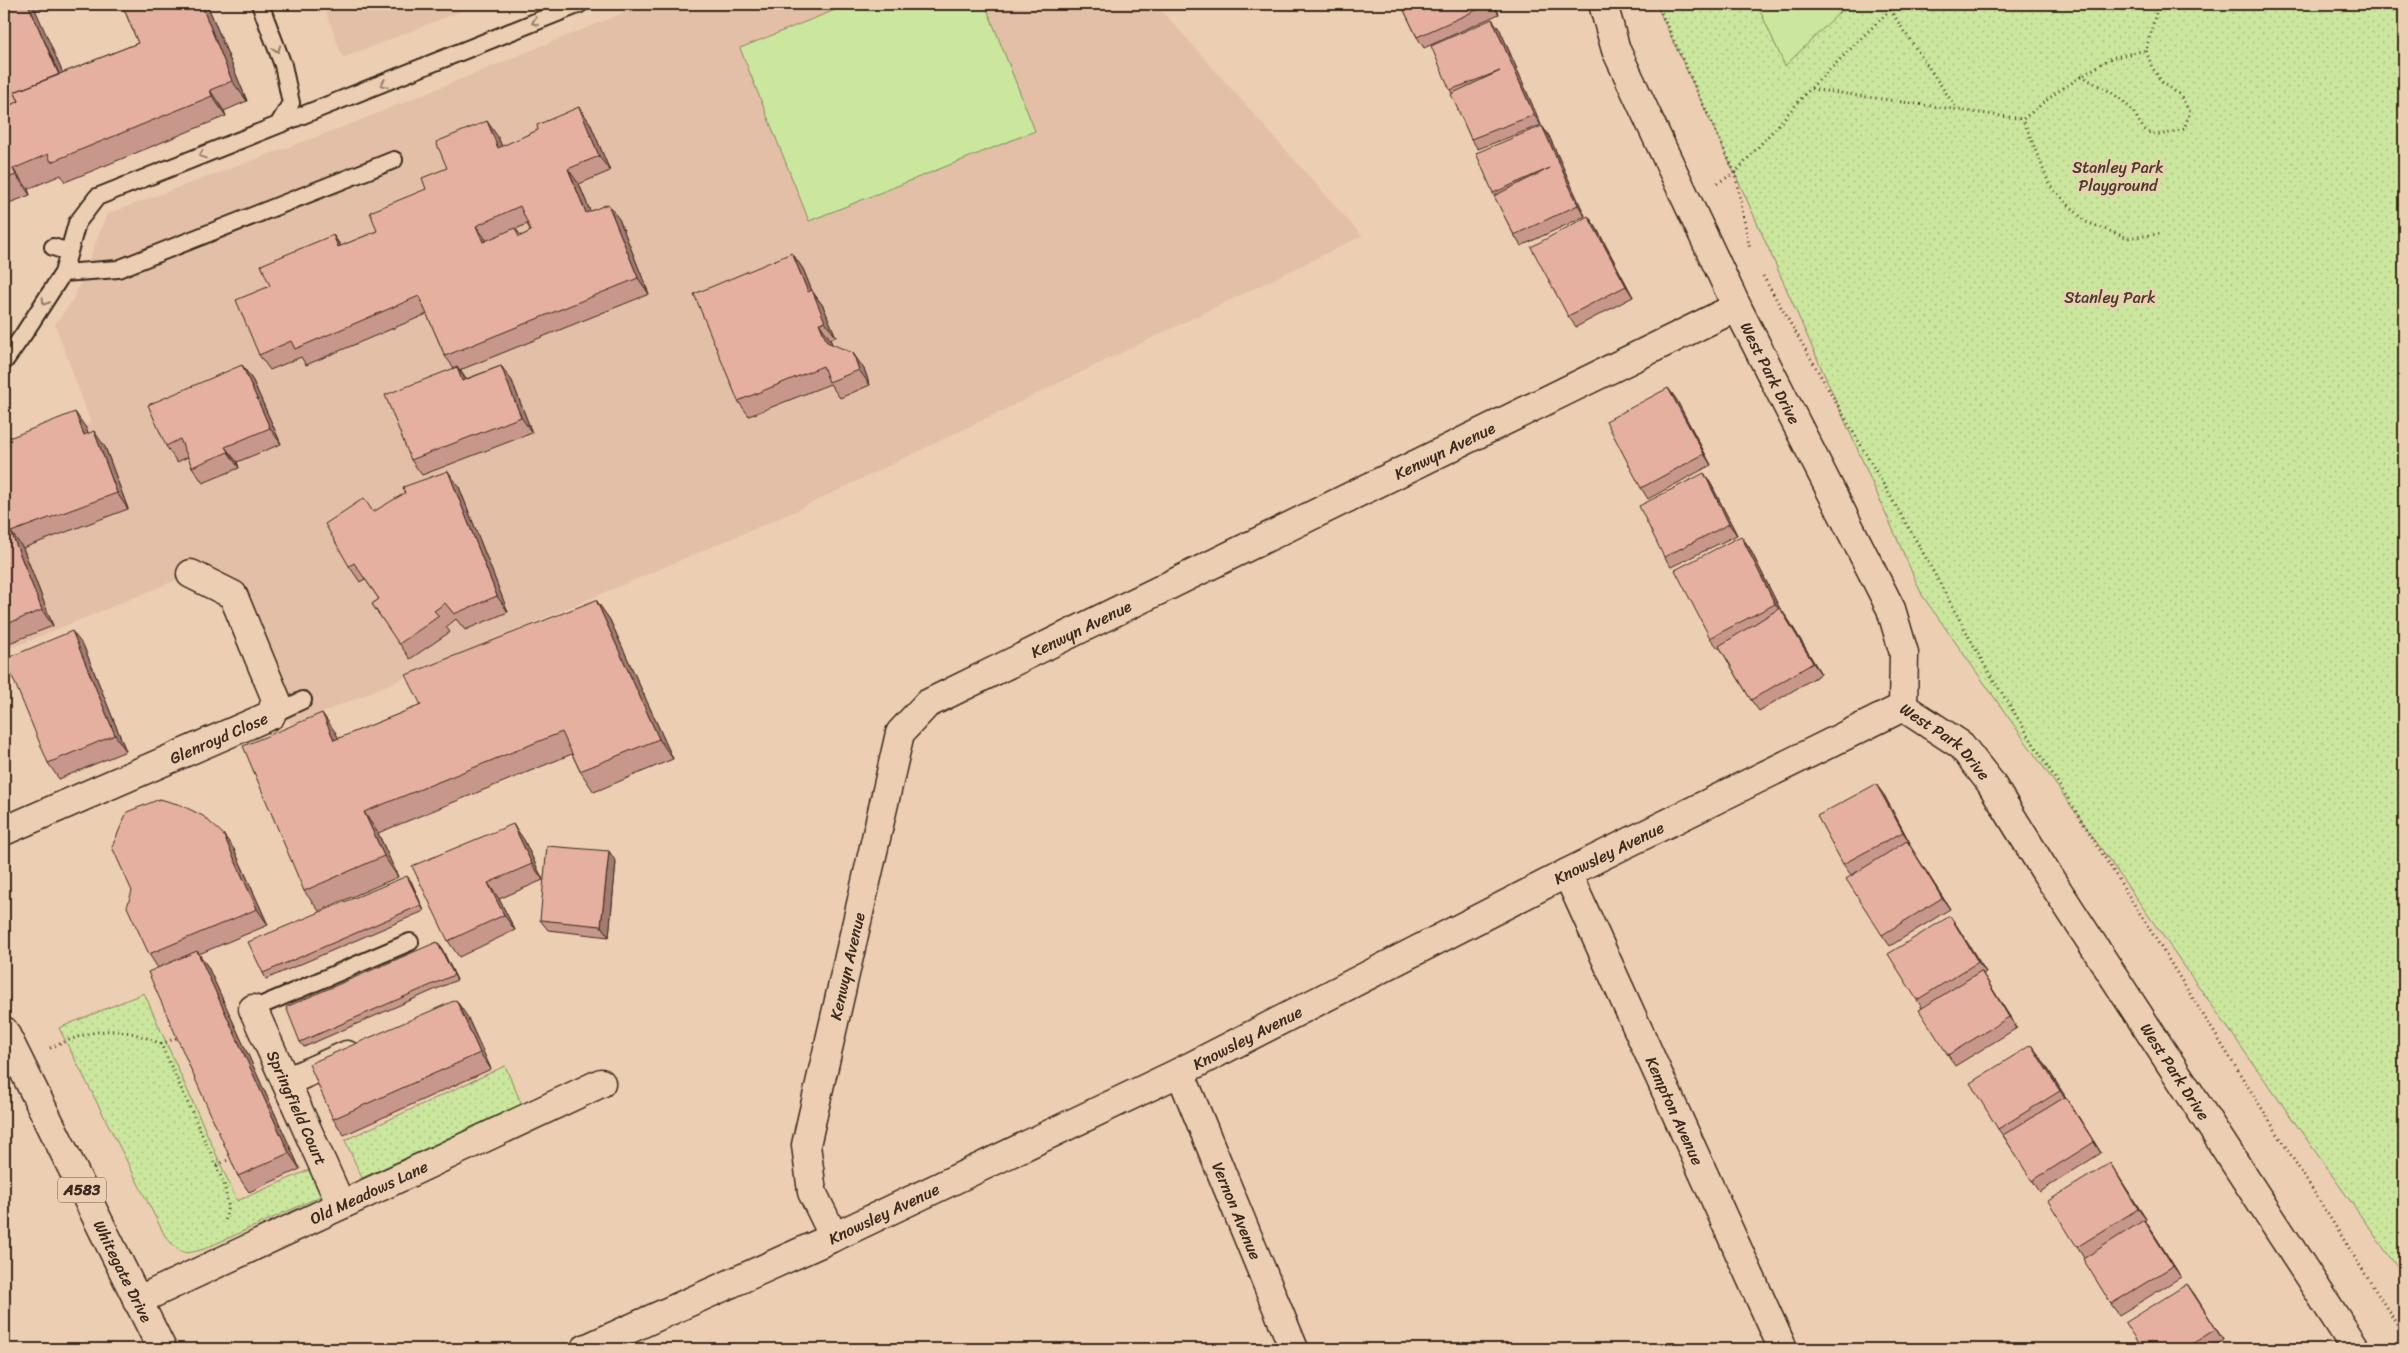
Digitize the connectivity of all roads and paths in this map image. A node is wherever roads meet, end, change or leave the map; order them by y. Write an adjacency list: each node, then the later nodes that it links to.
1 (260, 4): 15 (lane, one-way to 15)
2 (580, 4): 15 (lane, one-way to 15)
3 (1603, 4): 22 (street, West Park Drive)
4 (1658, 4): 17 (path)
5 (1896, 4): 9 (path)
6 (2154, 4): 10 (path)
7 (2227, 4): 8 (path)
8 (2263, 4)
9 (1890, 10): 12 (path); 13 (path)
10 (2146, 50): 11 (path); 11 (path)
11 (2080, 76): 14 (path)
12 (1810, 88): 13 (path); 17 (path)
13 (1956, 109): 14 (path)
14 (2023, 119): 18 (path)
15 (278, 126): 20 (lane, one-way to 20)
16 (394, 160): 20 (lane)
17 (1735, 173): 19 (path)
18 (2160, 234)
19 (1752, 256)
20 (63, 273): 23 (lane, one-way to 23)
21 (1761, 273): 46 (path)
22 (1737, 307): 26 (street, West Park Drive); 43 (street, Kenwyn Avenue)
23 (4, 362)
24 (191, 574): 27 (street, Glenroyd Close)
25 (303, 700): 27 (lane)
26 (1903, 707): 29 (street, Knowsley Avenue); 51 (street, West Park Drive)
27 (271, 715): 28 (street, Glenroyd Close)
28 (4, 831)
29 (1567, 873): 37 (street, Knowsley Avenue); 50 (street, Kempton Avenue)
30 (410, 942): 31 (lane)
31 (253, 1009): 38 (street, Springfield Court)
32 (4, 1031): 36 (street, Whitegate Drive / A583)
33 (180, 1037): 34 (path)
34 (161, 1044): 36 (path); 41 (path)
35 (367, 1046): 38 (street)
36 (19, 1062): 45 (street, Whitegate Drive / A583)
37 (1180, 1072): 43 (street, Knowsley Avenue); 49 (street, Vernon Avenue)
38 (286, 1082): 42 (street, Springfield Court)
39 (601, 1083): 42 (street, Old Meadows Lane)
40 (233, 1157): 41 (path)
41 (217, 1165): 44 (path)
42 (341, 1204): 44 (street, Old Meadows Lane)
43 (834, 1237): 48 (street, Knowsley Avenue)
44 (225, 1260): 45 (street, Old Meadows Lane)
45 (137, 1301): 47 (street, Whitegate Drive / A583)
46 (2404, 1336)
47 (162, 1349)
48 (585, 1349)
49 (1294, 1349)
50 (1783, 1349)
51 (2356, 1349)

